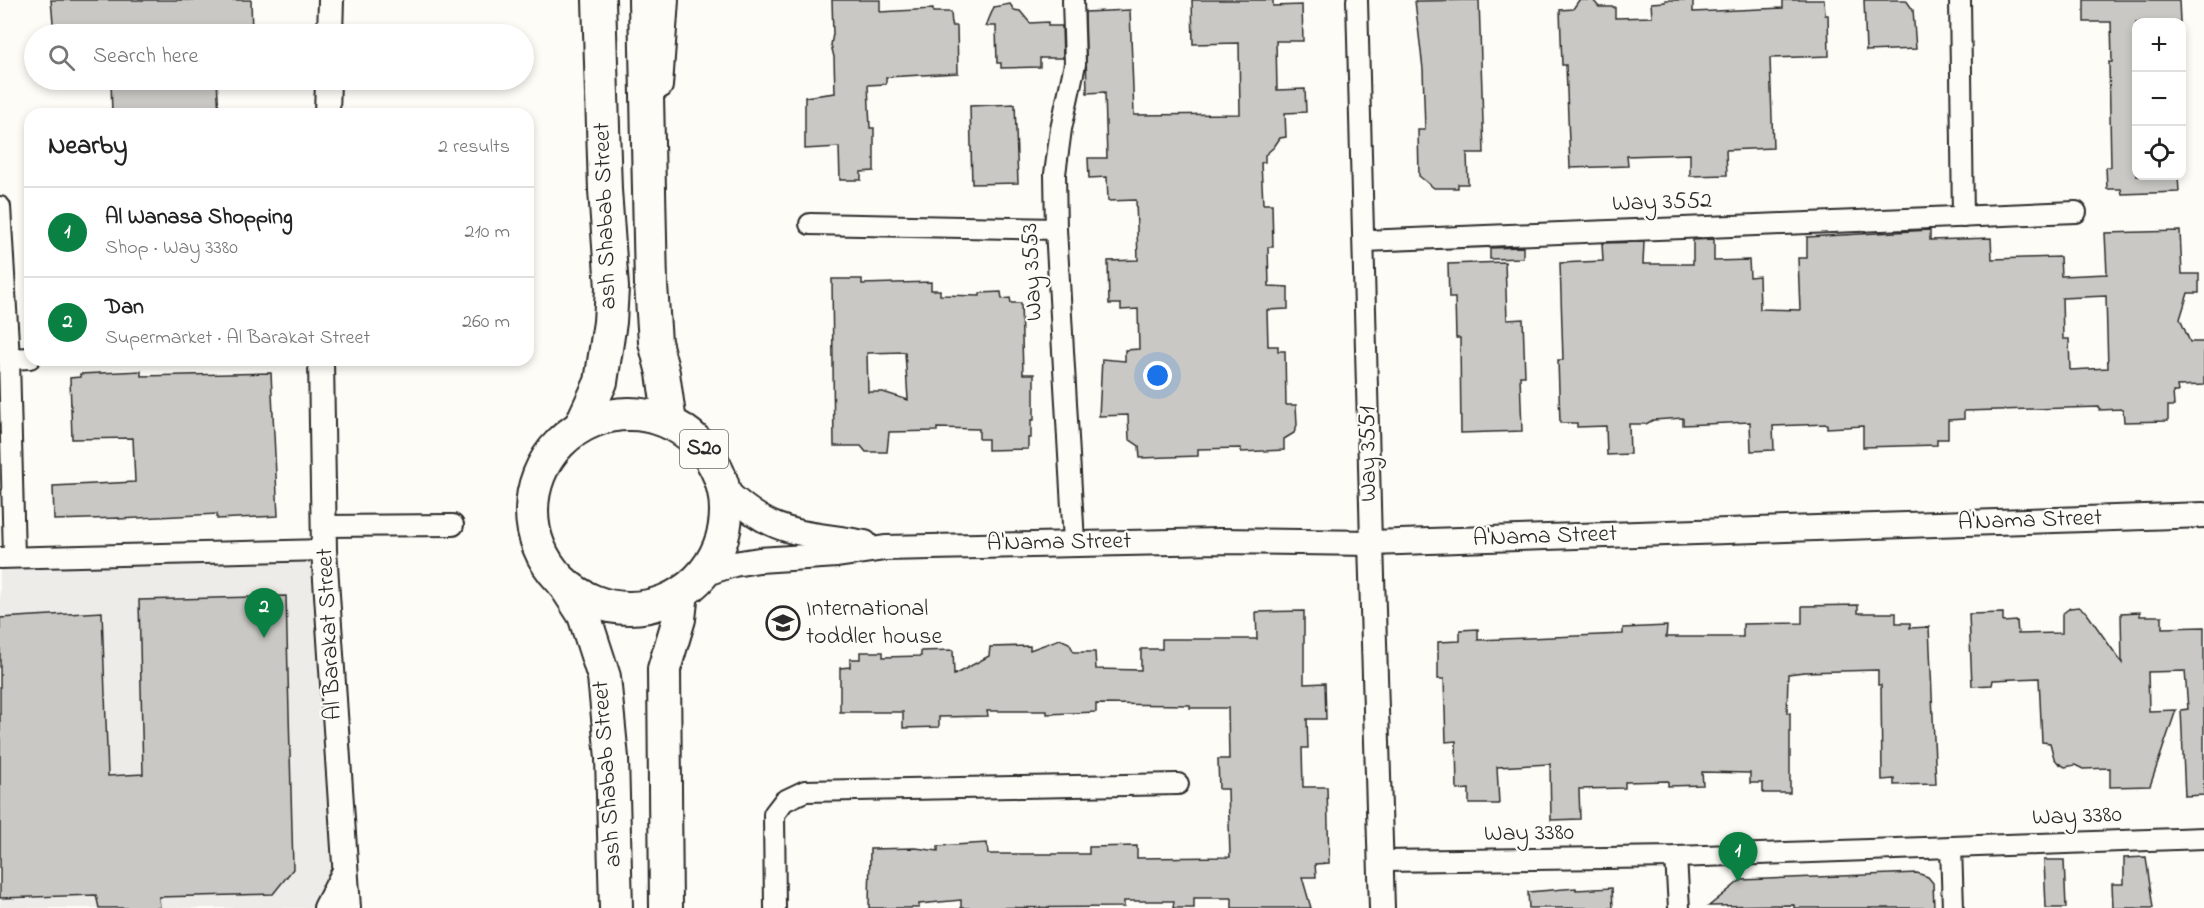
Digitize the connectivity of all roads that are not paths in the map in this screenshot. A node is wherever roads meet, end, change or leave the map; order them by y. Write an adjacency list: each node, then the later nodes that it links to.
1 (331, 0): 9 (street)
2 (581, 0): 12 (main road)
3 (599, 0): 12 (main road, ash Shabab Street / S20)
4 (645, 0): 15 (main road, ash Shabab Street / S20)
5 (666, 0): 15 (street)
6 (1073, 0): 18 (street, Way 3553)
7 (1358, 0): 19 (street, Way 3551)
8 (1960, 0): 16 (street)
9 (330, 24)
10 (328, 90): 11 (street)
11 (327, 108)
12 (605, 190): 24 (main road, ash Shabab Street / S20)
13 (0, 207): 21 (street)
14 (2076, 212): 16 (street, Way 3552)
15 (650, 217): 23 (main road, ash Shabab Street / S20)
16 (1963, 217): 19 (street, Way 3552)
17 (810, 224): 18 (street)
18 (1056, 229): 29 (street, Way 3553)
19 (1364, 241): 30 (street, Way 3551)
20 (24, 358): 21 (street)
21 (9, 359): 32 (street)
22 (321, 366): 28 (street, Al Barakat Street)
23 (670, 423): 24 (main road, S20); 25 (main road, S20)
24 (580, 427): 33 (main road, S20)
25 (724, 489): 31 (street, A'Nama Street); 34 (main road, S20)
26 (2204, 515): 30 (street, A'Nama Street)
27 (453, 525): 28 (street)
28 (324, 538): 32 (street); 40 (street, Al Barakat Street)
29 (1074, 542): 30 (street, A'Nama Street); 31 (street, A'Nama Street)
30 (1371, 543): 39 (street, Way 3551)
31 (885, 548): 34 (street, A'Nama Street)
32 (7, 557)
33 (560, 578): 34 (main road, S20); 43 (main road, ash Shabab Street / S20)
34 (693, 583): 44 (main road, S20)
35 (1179, 784): 45 (street)
36 (2204, 838): 37 (street, Way 3380)
37 (1952, 847): 38 (street, Way 3380); 48 (street)
38 (1676, 857): 39 (street, Way 3380); 47 (street)
39 (1382, 861): 46 (street, Way 3551)
40 (345, 871): 41 (street); 42 (street, Al Barakat Street)
41 (326, 908)
42 (348, 908)
43 (616, 908)
44 (666, 908)
45 (775, 908)
46 (1382, 908)
47 (1678, 908)
48 (1953, 908)

